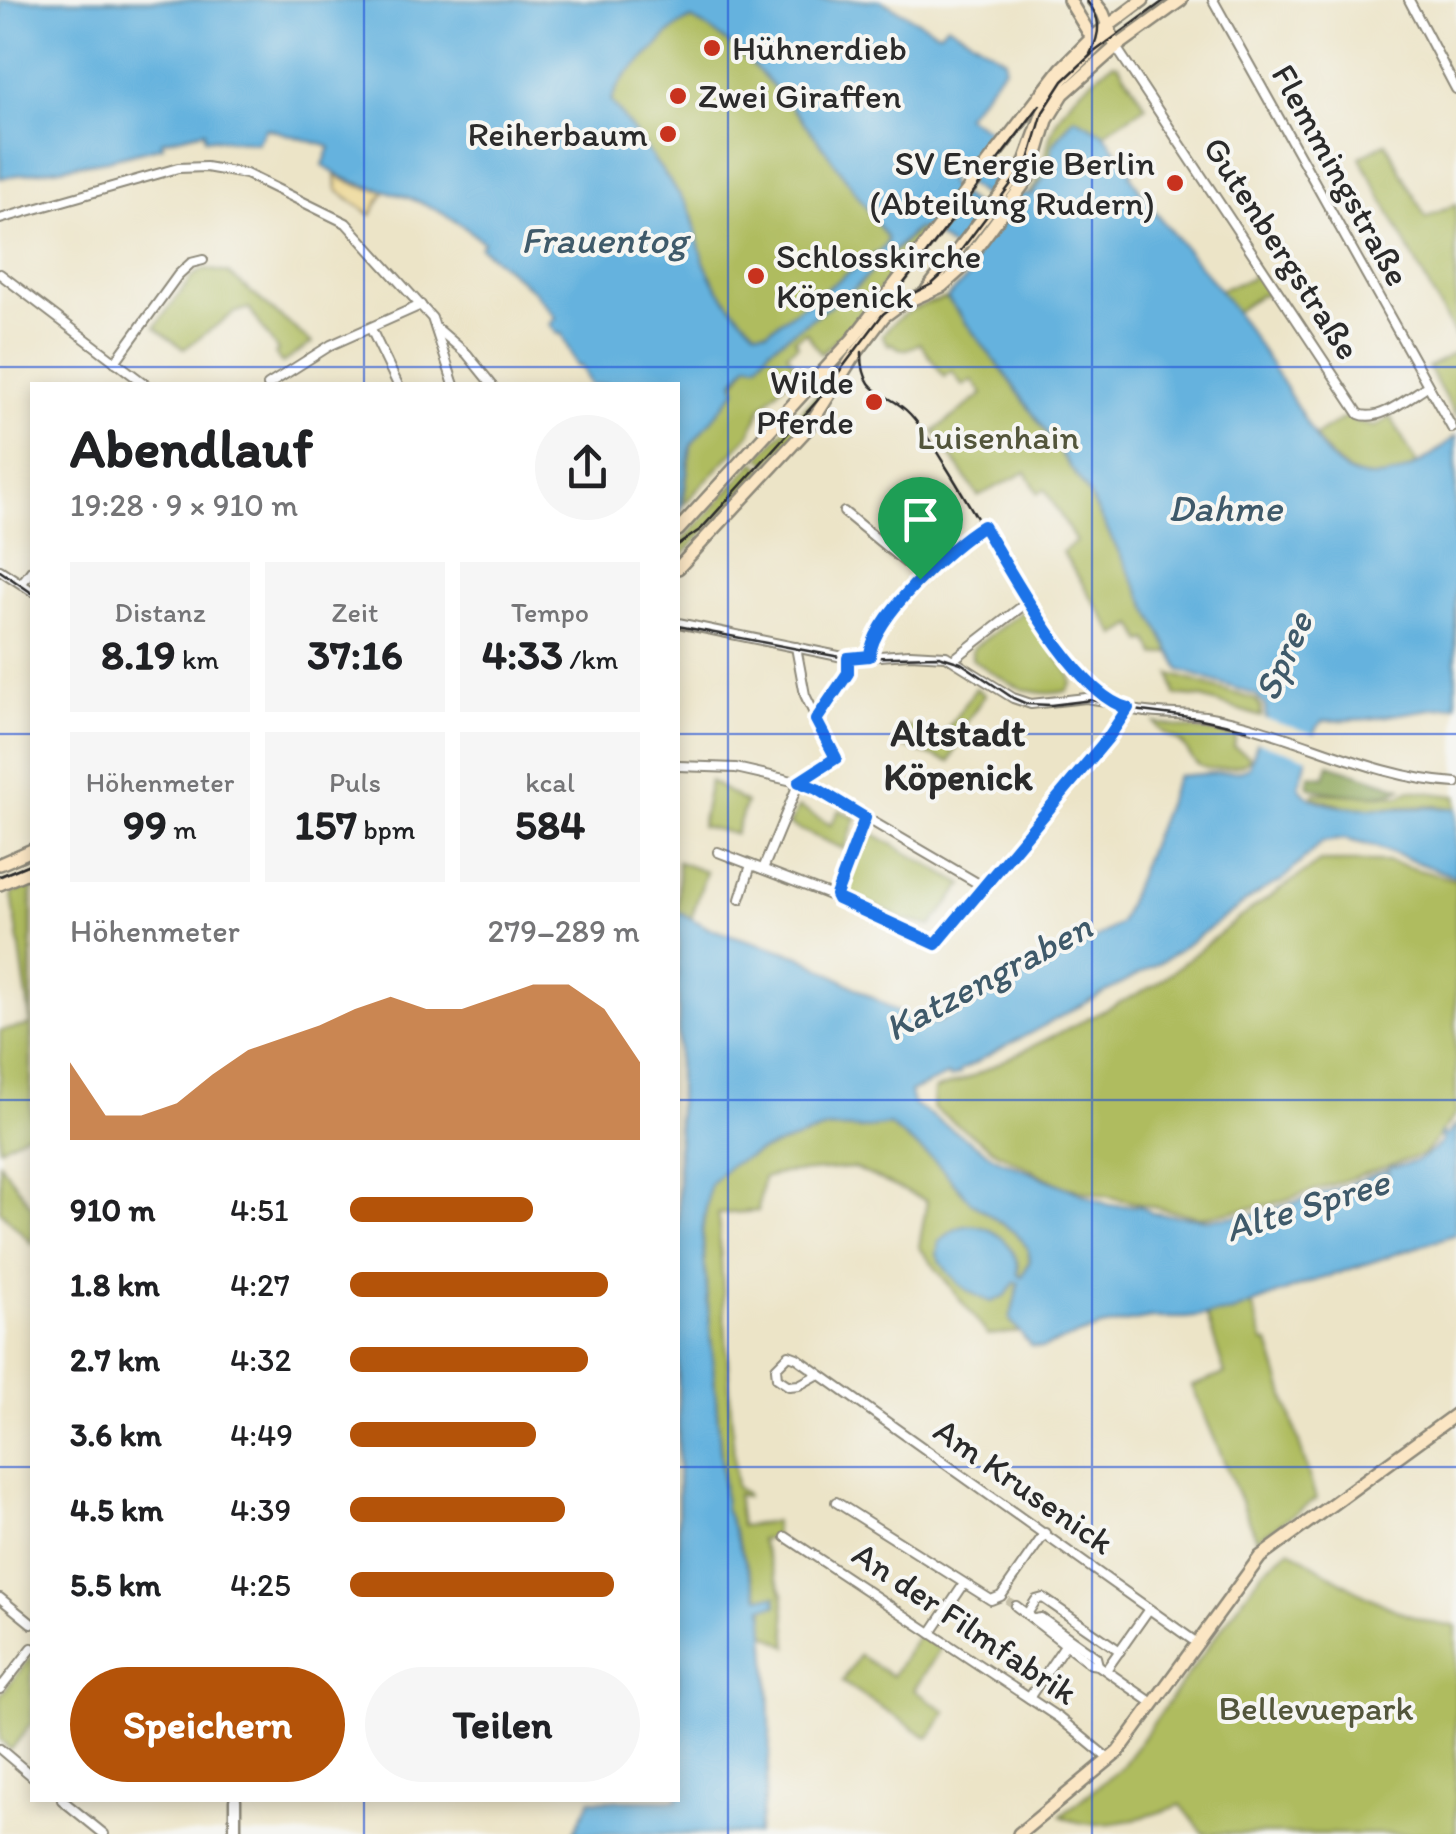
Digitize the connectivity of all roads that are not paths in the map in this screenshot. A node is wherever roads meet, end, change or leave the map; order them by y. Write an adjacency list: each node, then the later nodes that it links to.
1 (1069, 0): 8 (main road)
2 (1093, 0): 7 (main road)
3 (1143, 0): 7 (main road)
4 (1180, 0): 9 (main road)
5 (1213, 0): 24 (street, Flemmingstraße)
6 (1409, 0): 10 (street)
7 (1106, 20): 8 (main road); 9 (main road)
8 (1096, 40): 9 (main road); 11 (main road)
9 (1116, 46): 11 (main road); 24 (street, Gutenbergstraße)
10 (1456, 89)
11 (1054, 91): 27 (main road); 28 (main road)
12 (0, 219): 15 (street)
13 (203, 260): 18 (street)
14 (0, 274): 18 (street)
15 (421, 305): 16 (street); 17 (street)
16 (371, 329): 20 (street); 21 (street)
17 (438, 329): 22 (street); 23 (street)
18 (115, 362): 19 (street)
19 (142, 382)
20 (273, 382)
21 (397, 382)
22 (453, 382)
23 (490, 382)
24 (1427, 386): 25 (street, Flemmingstraße)
25 (1452, 428)
26 (844, 512): 31 (street)
27 (680, 527)
28 (680, 566)
29 (0, 570): 32 (street)
30 (30, 573): 32 (street)
31 (922, 576): 34 (street); 37 (street)
32 (22, 584): 33 (street)
33 (30, 590)
34 (1029, 601): 39 (street); 40 (street)
35 (680, 623): 36 (street)
36 (796, 647): 38 (street); 44 (street)
37 (870, 656): 38 (street); 39 (street)
38 (848, 658): 44 (street)
39 (954, 659): 41 (street)
40 (1080, 672): 41 (street); 42 (street)
41 (1071, 700): 42 (street)
42 (1115, 704): 43 (street)
43 (1128, 708): 47 (street); 57 (street)
44 (816, 720): 46 (street)
45 (680, 766): 46 (street)
46 (799, 782): 48 (street); 54 (street)
47 (1456, 783)
48 (865, 818): 57 (street); 58 (street)
49 (0, 847): 52 (street)
50 (30, 851): 52 (main road)
51 (722, 854): 53 (street)
52 (3, 862)
53 (751, 865): 54 (street); 59 (street)
54 (763, 869): 58 (street)
55 (30, 871): 56 (main road)
56 (0, 884)
57 (984, 887): 58 (street)
58 (836, 895)
59 (740, 899)
60 (820, 1374): 60 (street, Am Krusenick); 63 (street, Am Krusenick)
61 (1456, 1414): 75 (main road)
62 (836, 1502): 65 (street)
63 (1045, 1533): 65 (street); 68 (street, Am Krusenick)
64 (786, 1537): 73 (street, An der Filmfabrik)
65 (964, 1584): 73 (street)
66 (0, 1598): 71 (street)
67 (1016, 1606): 70 (street)
68 (1149, 1609): 75 (street, Am Krusenick); 77 (street)
69 (1068, 1614): 70 (street); 72 (street); 77 (street)
70 (1031, 1616): 72 (street); 74 (street)
71 (30, 1622)
72 (1058, 1630): 74 (street)
73 (931, 1633): 80 (street, An der Filmfabrik)
74 (1068, 1642): 78 (street); 80 (street)
75 (1197, 1644): 81 (main road)
76 (30, 1651): 79 (street)
77 (1120, 1651): 78 (street)
78 (1102, 1668): 81 (street)
79 (0, 1689)
80 (1029, 1698): 83 (street, An der Filmfabrik)
81 (1154, 1704): 83 (main road)
82 (0, 1749): 84 (street)
83 (1110, 1760): 89 (main road)
84 (30, 1774)
85 (64, 1802): 87 (street)
86 (235, 1802): 88 (street)
87 (104, 1834)
88 (234, 1834)
89 (1019, 1834)

